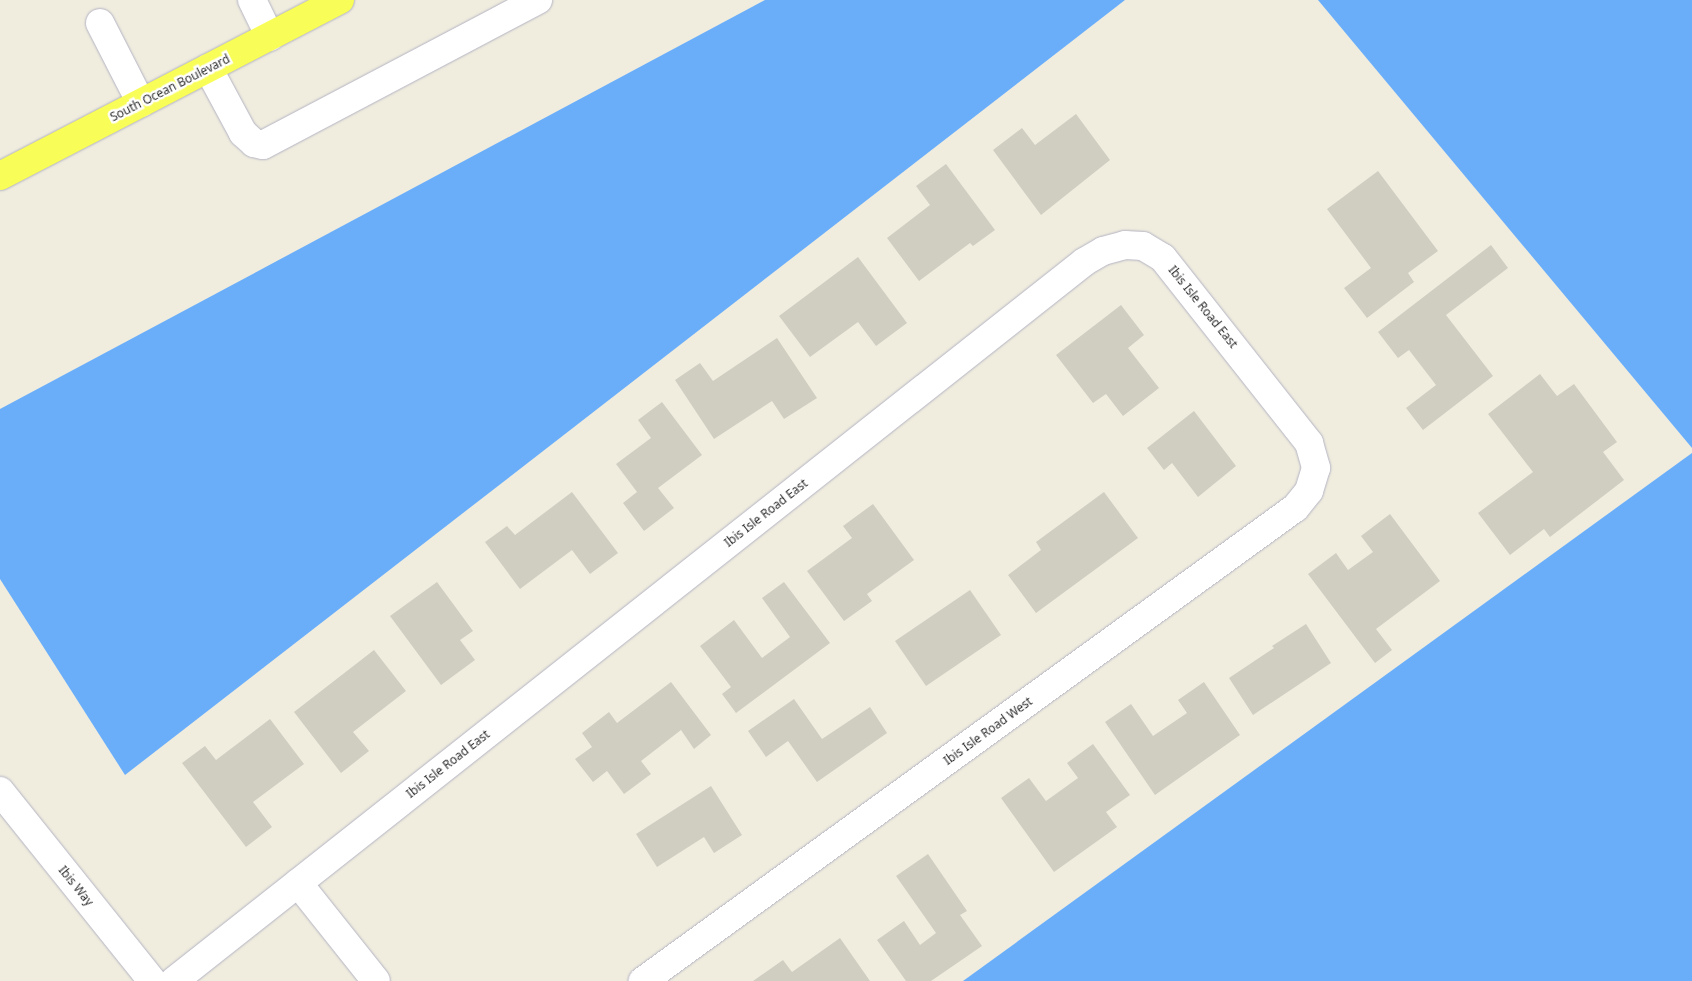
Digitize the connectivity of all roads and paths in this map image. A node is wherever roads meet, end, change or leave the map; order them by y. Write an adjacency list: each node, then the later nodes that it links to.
1 (252, 0): 5 (street)
2 (340, 0): 5 (main road, South Ocean Boulevard)
3 (538, 0): 6 (street)
4 (100, 23): 7 (street)
5 (270, 36): 6 (main road, South Ocean Boulevard)
6 (208, 68): 7 (main road, South Ocean Boulevard)
7 (141, 103): 8 (main road, South Ocean Boulevard)
8 (0, 176)
9 (1316, 468): 11 (street, Ibis Isle Road East); 15 (street, Ibis Isle Road West)
10 (0, 791): 12 (street, Ibis Way)
11 (298, 883): 13 (street, Ibis Isle Road East); 14 (street)
12 (152, 981)
13 (174, 981)
14 (376, 981)
15 (643, 981)

